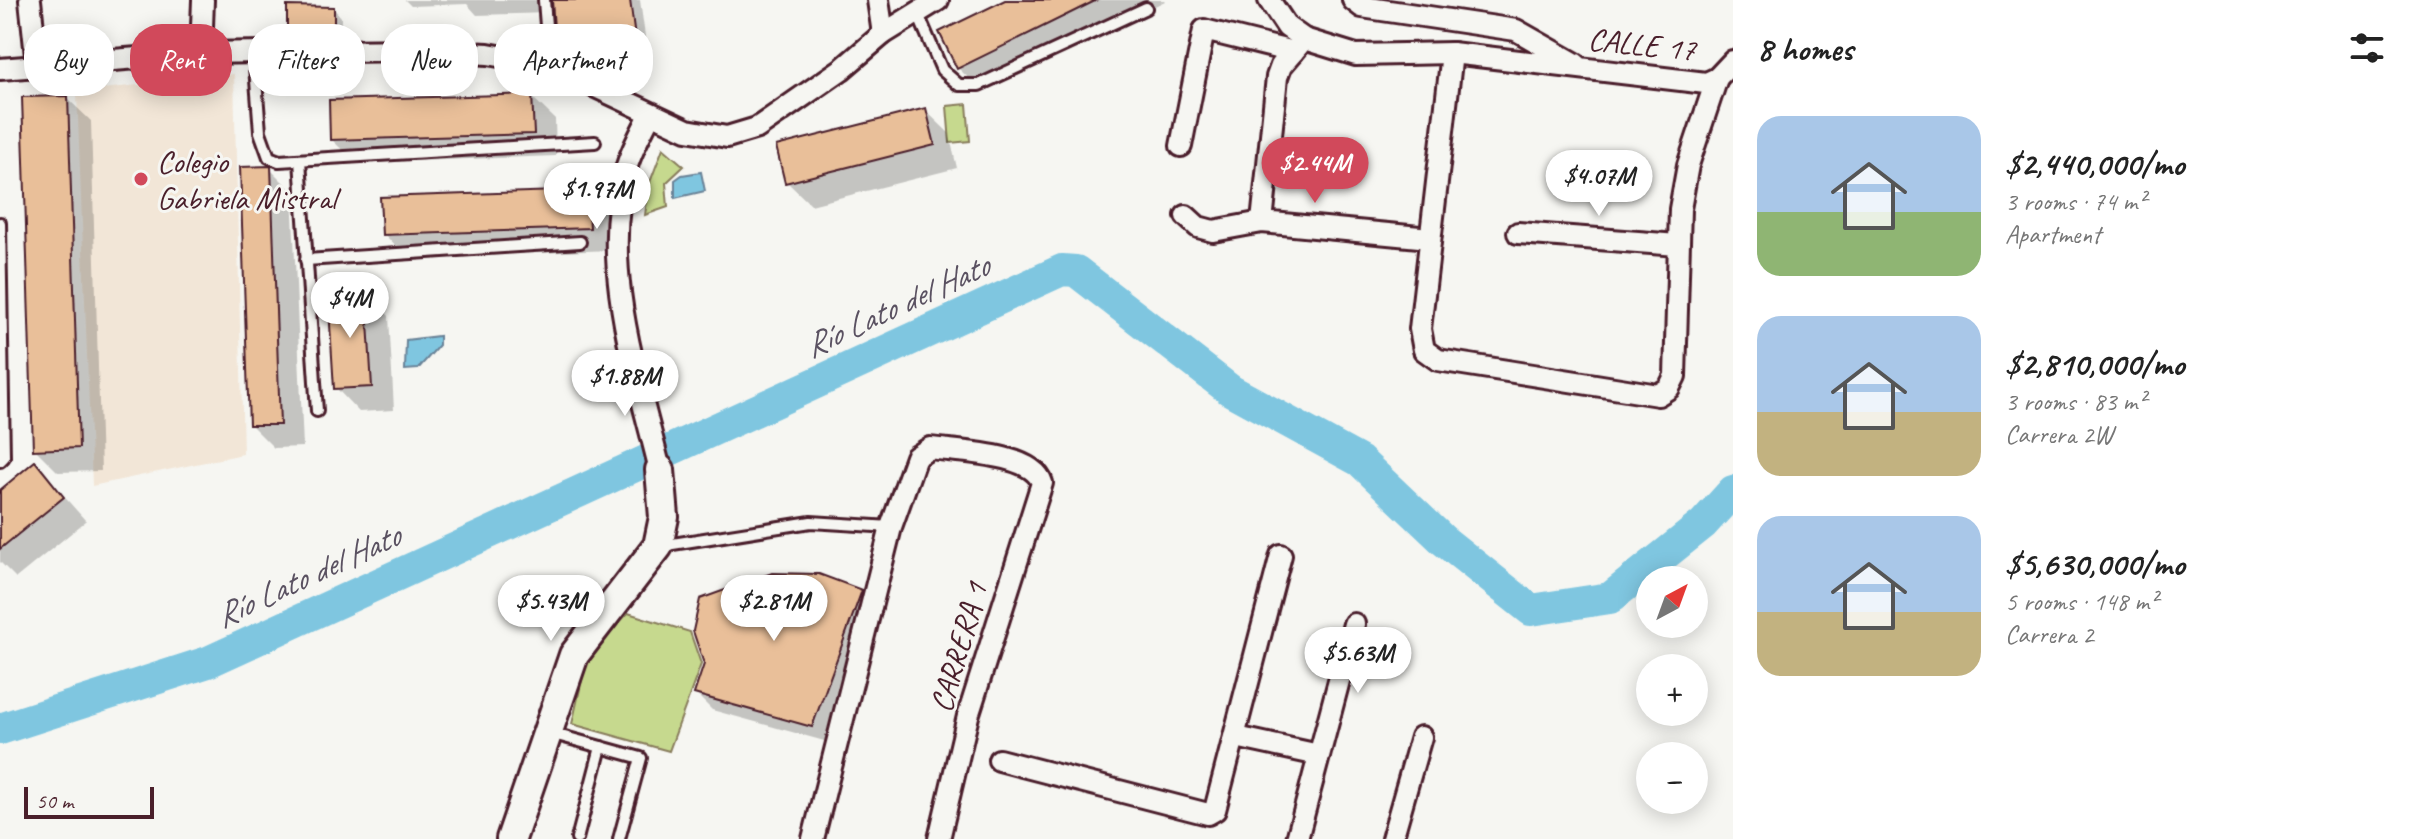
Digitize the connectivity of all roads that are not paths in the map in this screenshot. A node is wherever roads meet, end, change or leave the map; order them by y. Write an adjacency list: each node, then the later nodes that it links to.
1 (30, 0): 10 (street)
2 (203, 0): 11 (street)
3 (544, 0): 12 (lane)
4 (878, 0): 13 (street)
5 (938, 0): 9 (street)
6 (1269, 0): 14 (street, CALLE 17)
7 (1353, 0): 20 (street)
8 (1146, 8): 9 (lane)
9 (917, 12): 13 (street)
10 (33, 24)
11 (202, 24)
12 (546, 24)
13 (883, 34): 25 (street)
14 (1298, 46): 16 (street, CALLE 17); 27 (street); 30 (street)
15 (365, 51): 17 (street)
16 (1452, 53): 20 (street, CALLE 17); 34 (street)
17 (494, 55)
18 (1733, 61): 22 (street, CALLE 17)
19 (24, 67): 21 (street)
20 (1583, 68): 22 (street, CALLE 17)
21 (0, 69)
22 (1717, 78): 36 (street)
23 (257, 96): 28 (lane)
24 (612, 96): 25 (street)
25 (650, 115): 40 (street)
26 (595, 142): 28 (lane)
27 (1181, 146)
28 (300, 160): 37 (lane)
29 (1186, 216): 30 (street)
30 (1262, 222): 34 (street)
31 (0, 223): 32 (lane)
32 (0, 229): 39 (lane)
33 (1518, 233): 36 (street)
34 (1430, 238): 36 (street)
35 (580, 242): 37 (lane)
36 (1678, 245)
37 (306, 260): 38 (lane)
38 (317, 411)
39 (0, 461)
40 (660, 470): 42 (street)
41 (891, 527): 42 (lane); 54 (street); 55 (street, CARRERA 1)
42 (658, 546): 45 (street)
43 (1281, 555): 46 (street)
44 (1354, 624): 49 (street)
45 (546, 732): 48 (lane); 51 (street)
46 (1236, 737): 49 (street); 50 (street)
47 (1421, 737): 57 (street)
48 (601, 747): 52 (lane); 53 (lane)
49 (1319, 755): 56 (street)
50 (999, 760)
51 (511, 839)
52 (577, 839)
53 (619, 839)
54 (813, 839)
55 (939, 839)
56 (1297, 839)
57 (1392, 839)

